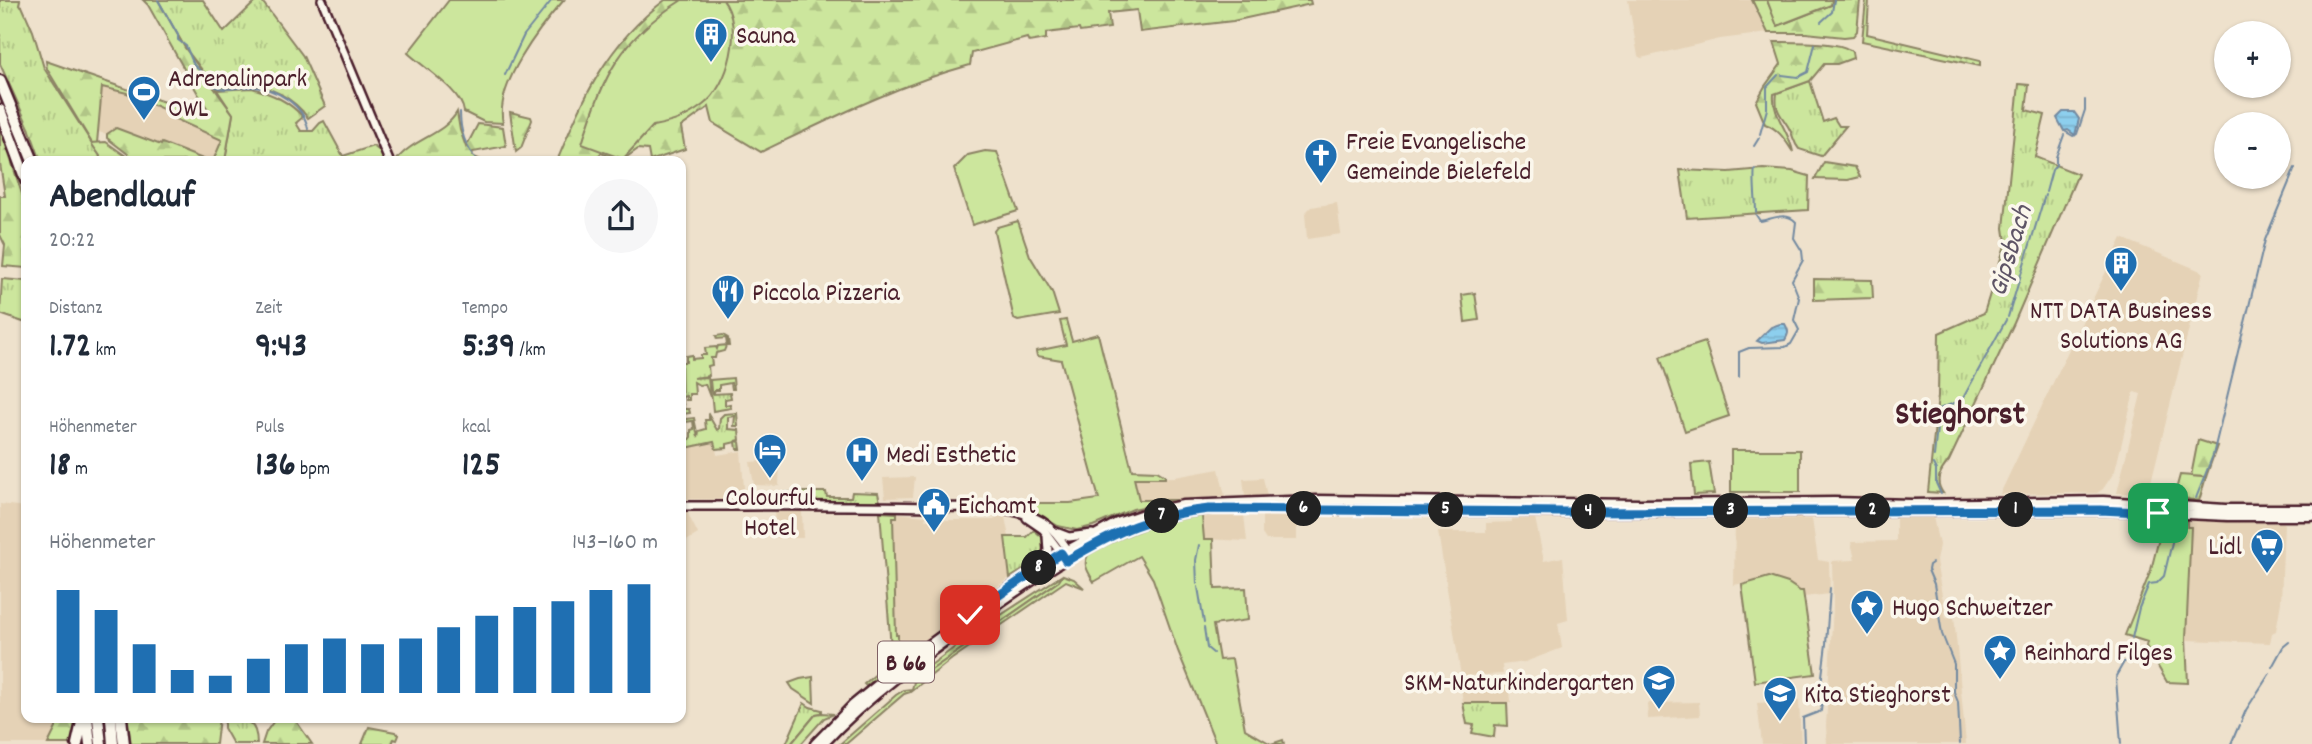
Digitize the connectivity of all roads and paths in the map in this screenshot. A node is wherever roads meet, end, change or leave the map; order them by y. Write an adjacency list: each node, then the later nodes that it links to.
1 (322, 0): 5 (main road)
2 (0, 81): 4 (highway)
3 (0, 110): 6 (highway)
4 (31, 156)
5 (386, 156)
6 (21, 167)
7 (1330, 505): 9 (main road, B 66); 13 (main road, B 66); 14 (main road, B 66)
8 (686, 506): 12 (main road)
9 (2109, 506): 10 (main road, B 66); 11 (main road, B 66)
10 (2312, 509)
11 (2312, 516)
12 (1047, 529): 13 (main road); 14 (main road); 15 (main road)
13 (1096, 533): 14 (main road, B 66)
14 (1067, 555): 15 (main road, B 66); 27 (main road, B 66)
15 (1038, 568): 26 (main road, B 66)
16 (84, 723): 21 (highway)
17 (86, 723): 22 (highway)
18 (99, 723): 23 (highway)
19 (111, 723): 24 (highway)
20 (122, 723): 25 (highway)
21 (78, 744)
22 (90, 744)
23 (101, 744)
24 (113, 744)
25 (126, 744)
26 (815, 744)
27 (823, 744)

